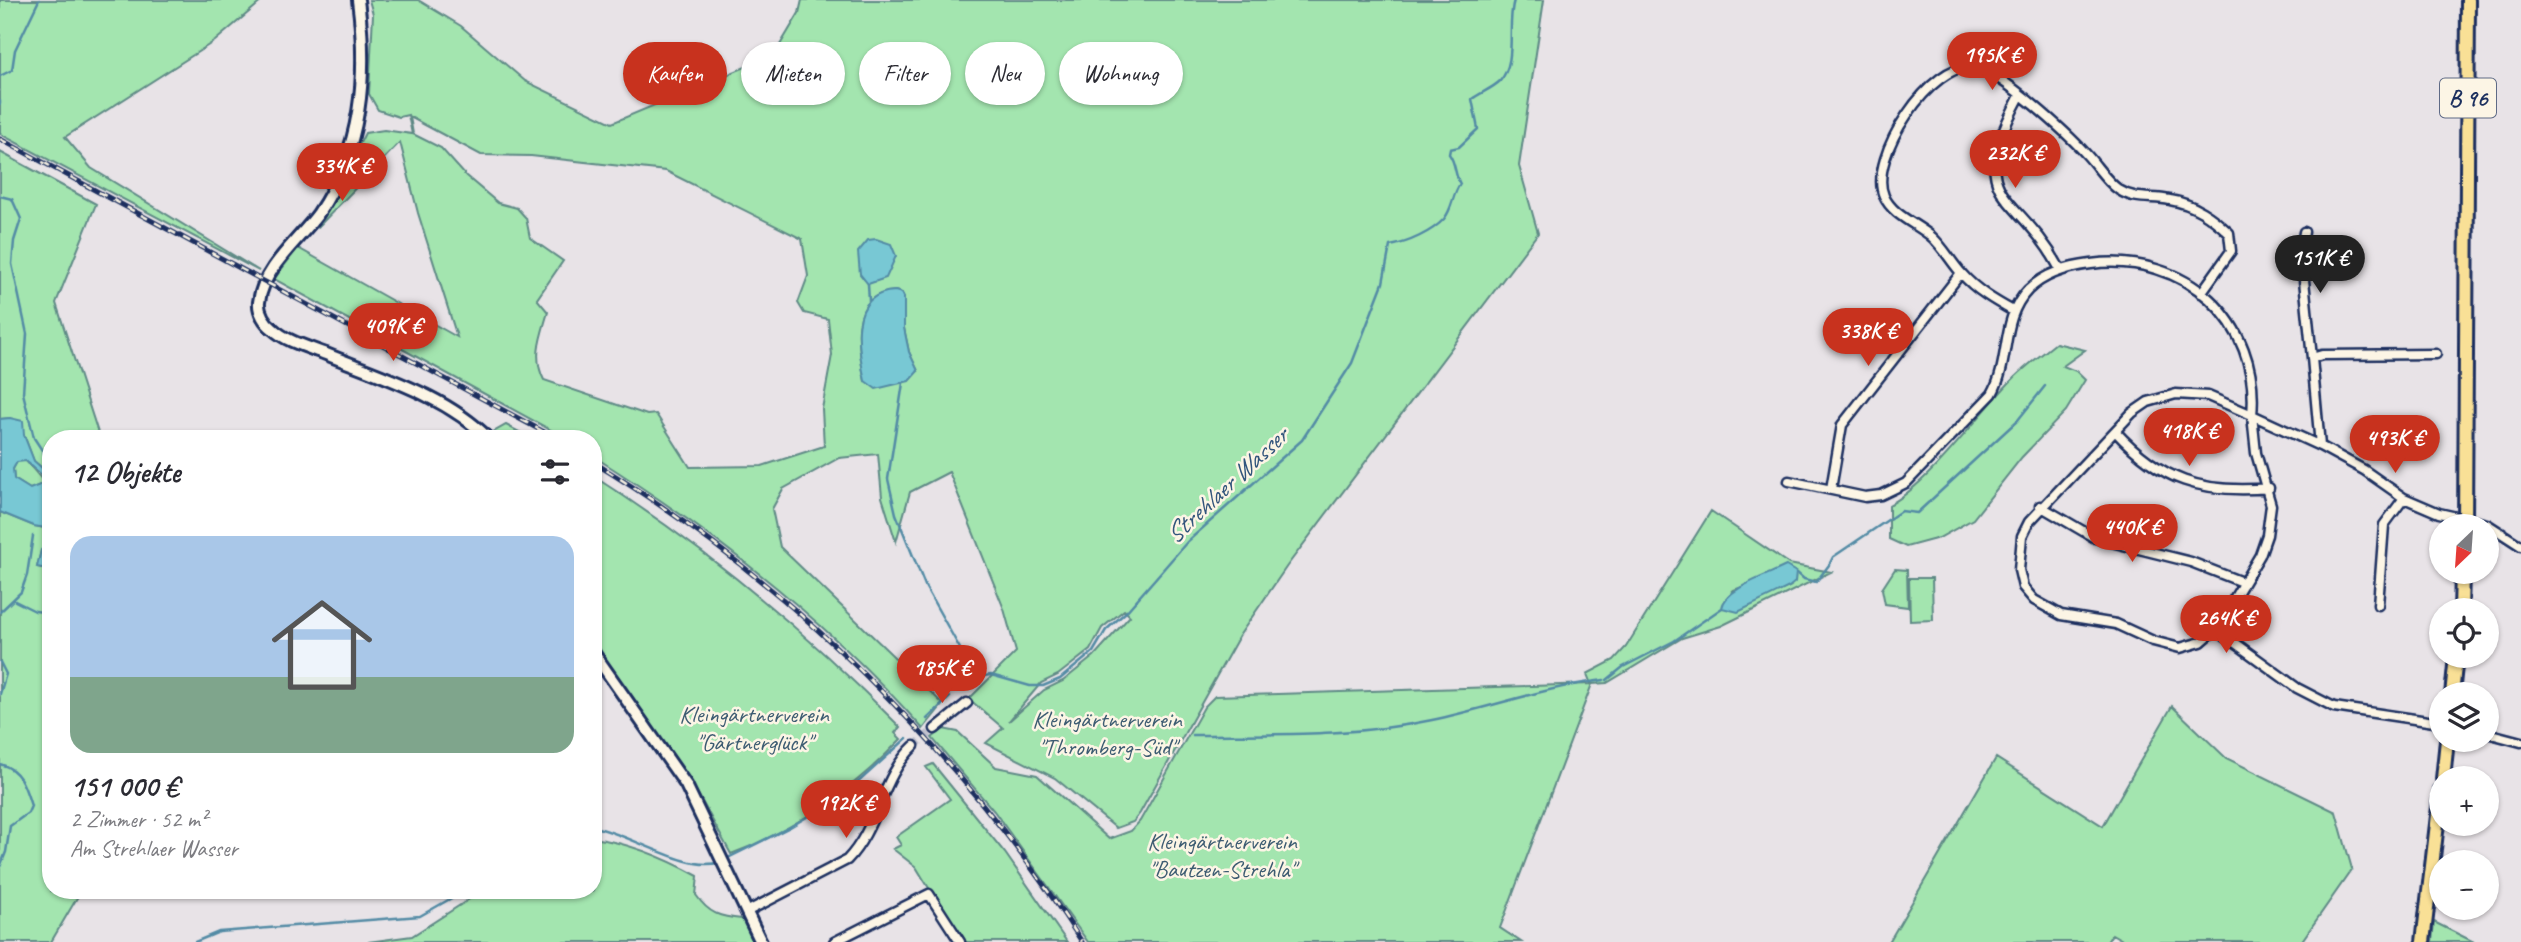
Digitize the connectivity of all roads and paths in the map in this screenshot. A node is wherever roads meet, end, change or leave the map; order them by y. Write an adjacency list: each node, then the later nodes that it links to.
1 (358, 0): 12 (street)
2 (2468, 0): 21 (main road, B 96)
3 (2020, 96): 5 (street); 6 (street); 7 (street)
4 (2304, 232): 10 (street)
5 (2060, 270): 7 (street); 8 (street)
6 (1961, 274): 8 (street); 17 (street)
7 (2202, 293): 11 (street)
8 (2013, 310): 17 (street)
9 (2436, 354): 10 (street)
10 (2312, 358): 14 (street)
11 (2252, 415): 13 (street); 14 (street); 16 (street)
12 (478, 430)
13 (2115, 431): 16 (street); 19 (street)
14 (2320, 446): 18 (street)
15 (1789, 481): 17 (street)
16 (2269, 488): 24 (street)
17 (1830, 489)
18 (2404, 498): 20 (street); 25 (street)
19 (2040, 506): 24 (street); 26 (street)
20 (2443, 514)
21 (2465, 514)
22 (2499, 532): 23 (street)
23 (2521, 546)
24 (2242, 582): 26 (street)
25 (2378, 605)
26 (2216, 629): 29 (street)
27 (602, 665): 35 (street)
28 (967, 703): 30 (street)
29 (2429, 721)
30 (935, 729)
31 (2499, 736): 32 (street)
32 (2521, 742)
33 (914, 746): 35 (street)
34 (2436, 836): 39 (main road)
35 (748, 911): 36 (street)
36 (761, 942)
37 (834, 942): 38 (street)
38 (960, 942)
39 (2423, 942)

